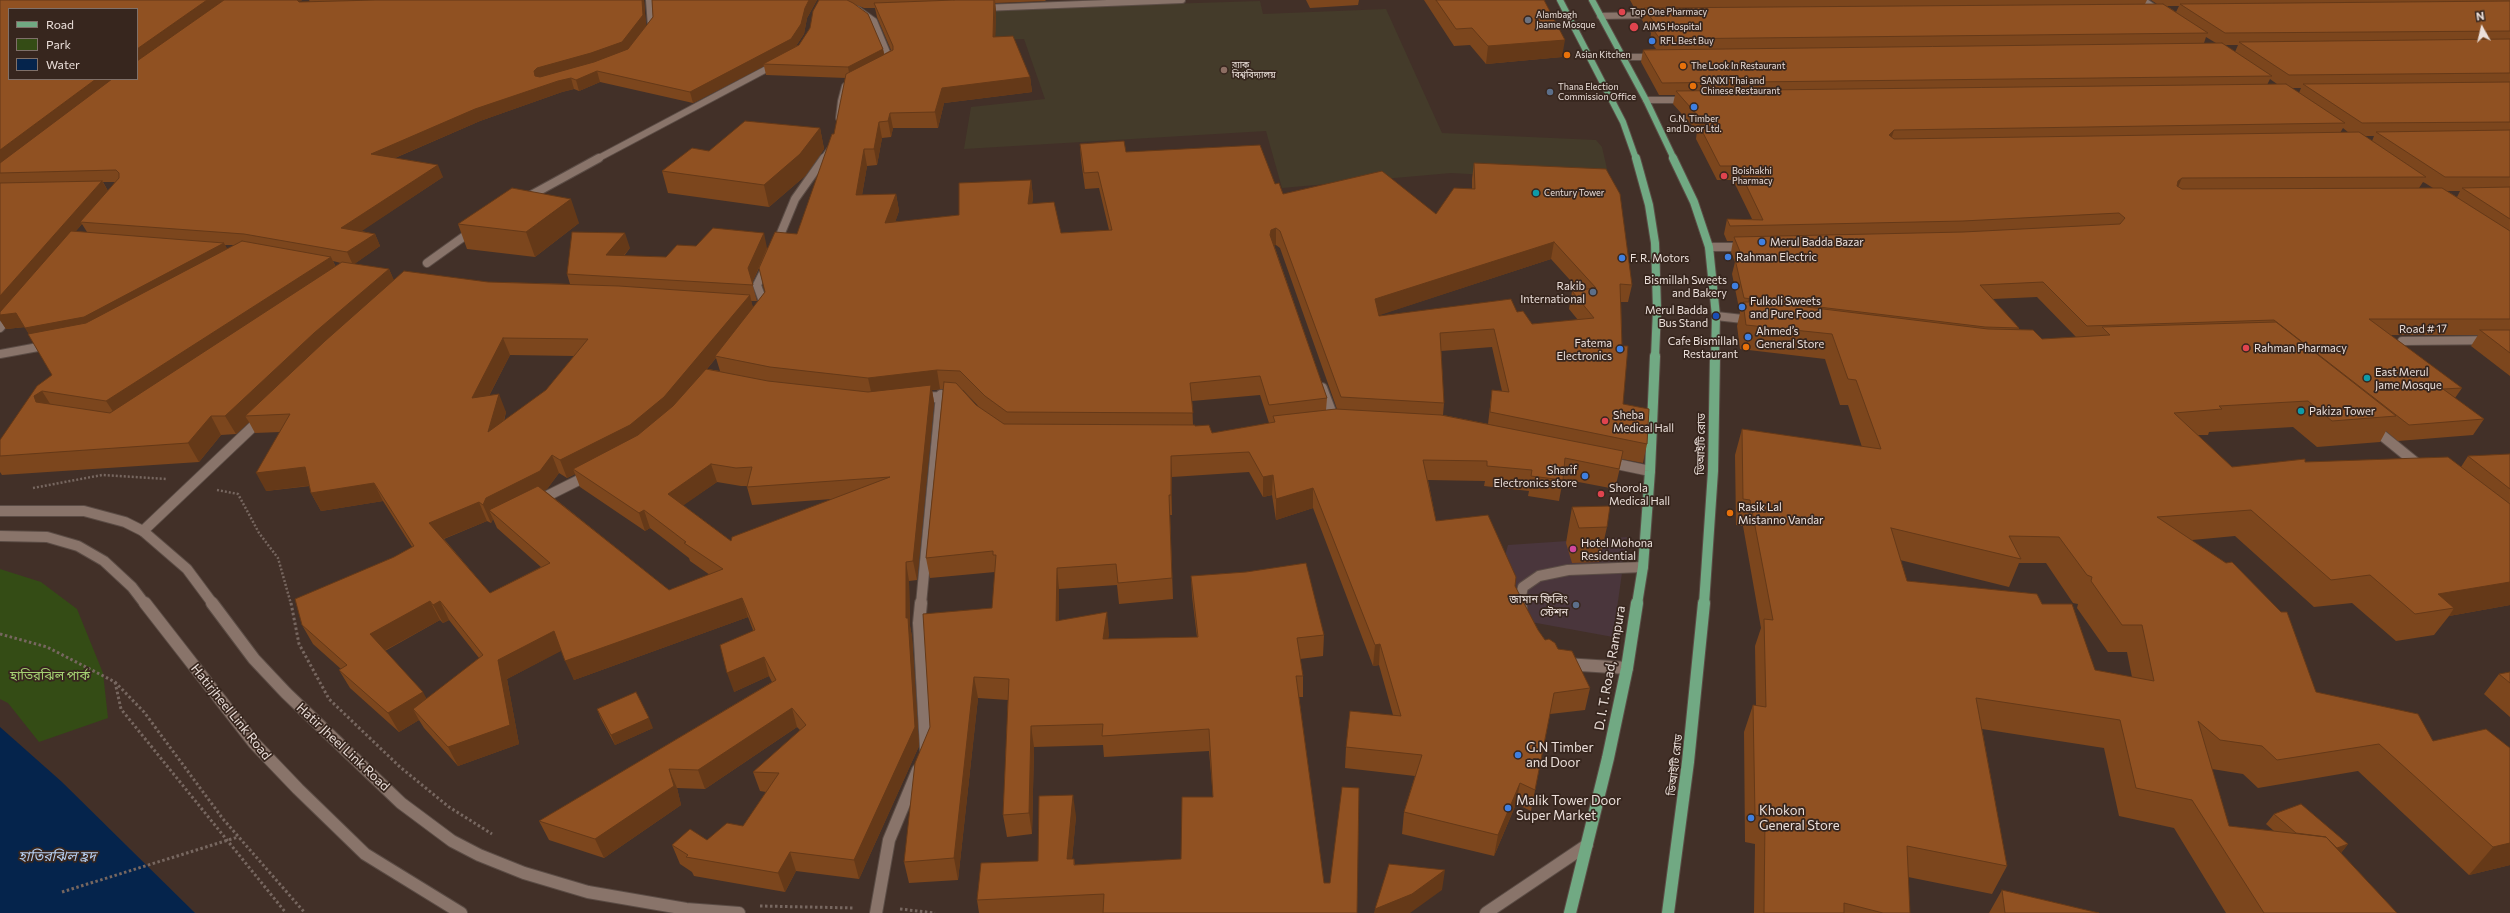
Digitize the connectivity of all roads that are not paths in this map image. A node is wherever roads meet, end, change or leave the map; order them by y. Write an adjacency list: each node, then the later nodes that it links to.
1 (649, 0): 15 (street)
2 (837, 0): 11 (street)
3 (1182, 0): 7 (street)
4 (1560, 0): 48 (main road)
5 (1592, 0): 14 (main road, ডিআইটি রোড)
6 (2143, 0): 9 (street)
7 (975, 8)
8 (2143, 11): 9 (street)
9 (2159, 11): 12 (street)
10 (871, 12): 11 (street)
11 (863, 13): 19 (street)
12 (2166, 13)
13 (1664, 15): 14 (street)
14 (1600, 16): 16 (main road, ডিআইটি রোড)
15 (645, 36)
16 (1623, 57): 17 (street); 21 (main road, ডিআইটি রোড)
17 (1663, 57)
18 (786, 60): 25 (street)
19 (884, 65)
20 (858, 79): 23 (street)
21 (1646, 100): 22 (street); 27 (main road, ডিআইটি রোড)
22 (1694, 100)
23 (837, 129)
24 (835, 137): 31 (street)
25 (514, 206)
26 (481, 225): 29 (street)
27 (1709, 247): 28 (street); 32 (main road, ডিআইটি রোড)
28 (1757, 247)
29 (427, 263)
30 (20, 305): 34 (street)
31 (761, 309)
32 (1716, 316): 33 (street); 64 (main road, ডিআইটি রোড)
33 (1762, 321)
34 (0, 328)
35 (2510, 340): 36 (street, Road # 17)
36 (2402, 341)
37 (55, 344): 38 (street)
38 (0, 354)
39 (1318, 377): 45 (street)
40 (941, 395): 41 (street); 42 (street); 59 (street)
41 (910, 399)
42 (966, 401)
43 (272, 409): 52 (street)
44 (2363, 420): 49 (street)
45 (1322, 423)
46 (1596, 460): 48 (street)
47 (600, 469): 50 (street)
48 (1650, 471): 54 (main road, D. I. T. Road, Rampura)
49 (2430, 475)
50 (531, 504)
51 (0, 511): 52 (street, Hatir Jheel Link Road)
52 (143, 531): 61 (street, Hatir Jheel Link Road)
53 (0, 536): 60 (street, Hatirjheel Link Road)
54 (1643, 567): 55 (street); 57 (main road, D. I. T. Road, Rampura)
55 (1525, 617)
56 (1553, 656): 57 (street)
57 (1627, 668): 58 (main road, D. I. T. Road, Rampura)
58 (1587, 846): 62 (street); 63 (main road, D. I. T. Road, Rampura)
59 (877, 910)
60 (461, 913)
61 (739, 913)
62 (1486, 913)
63 (1570, 913)
64 (1668, 913)

